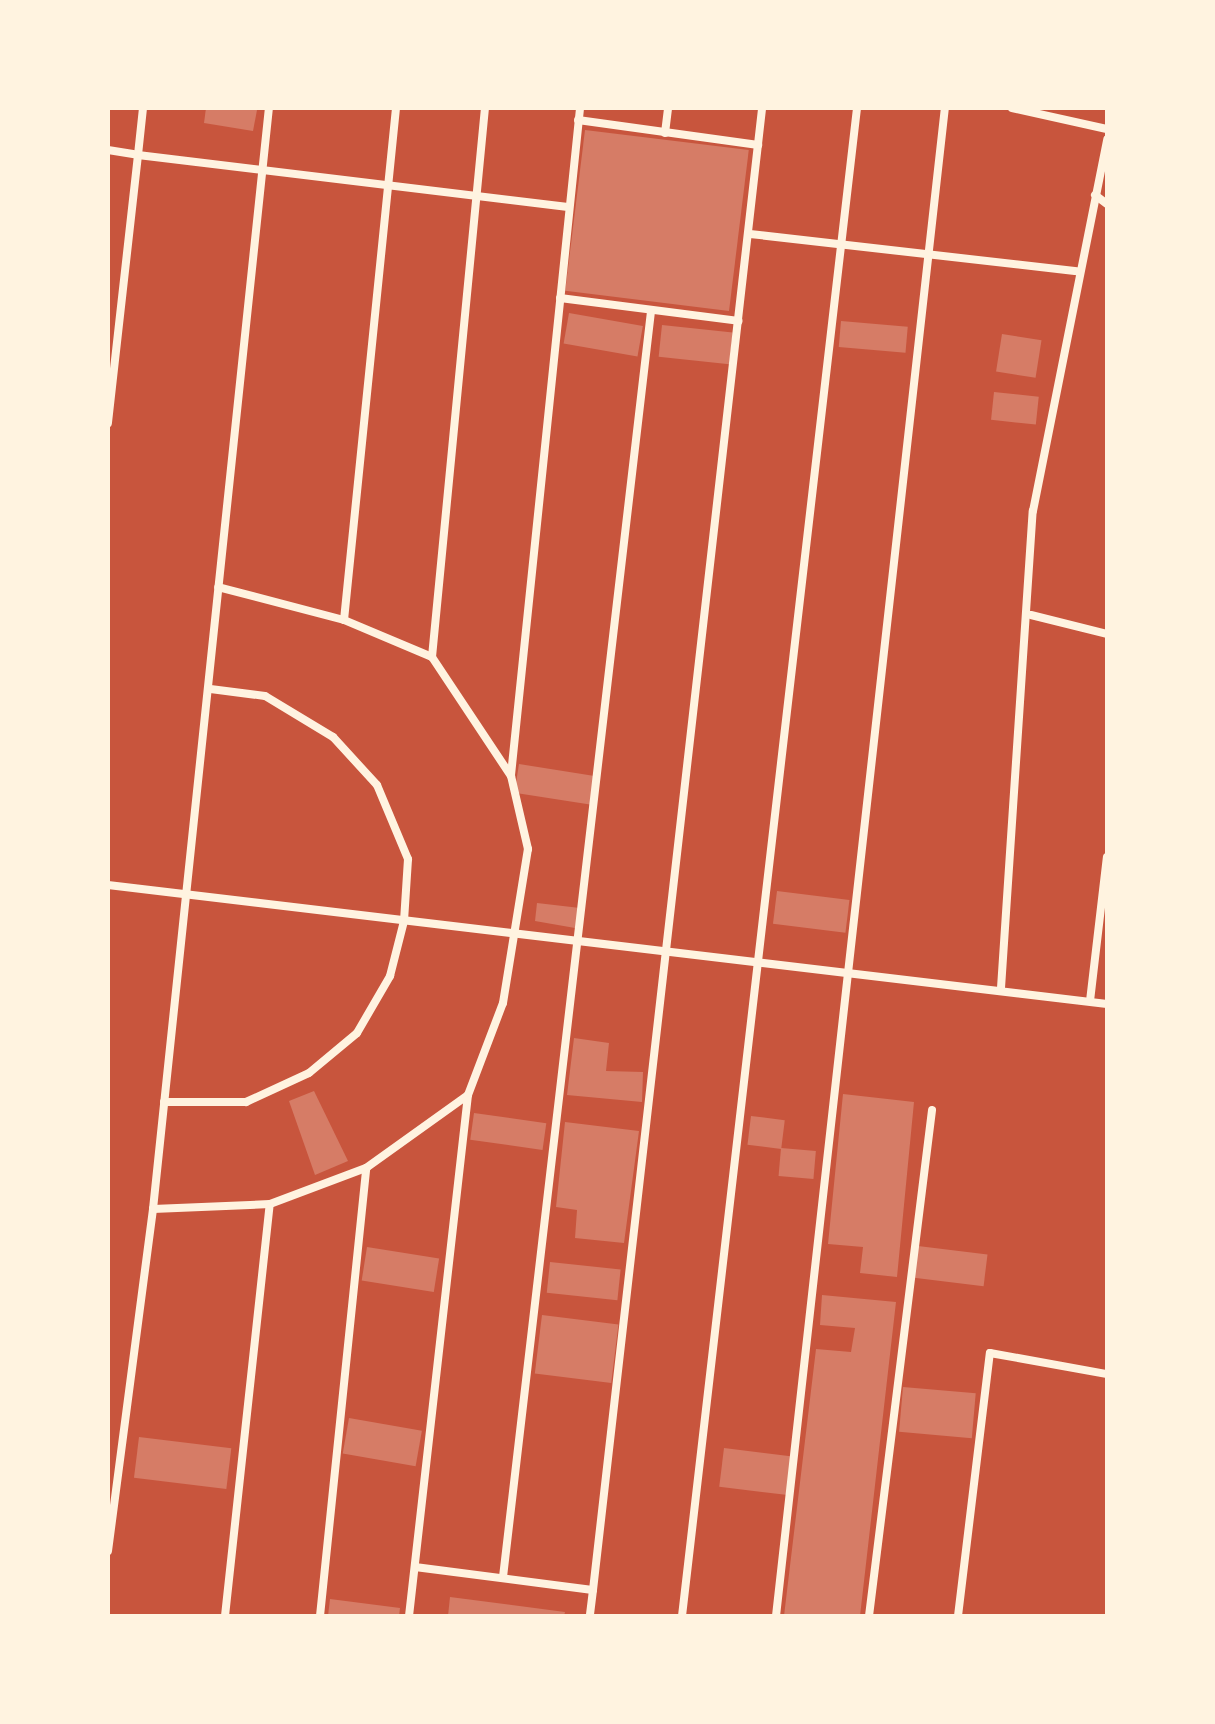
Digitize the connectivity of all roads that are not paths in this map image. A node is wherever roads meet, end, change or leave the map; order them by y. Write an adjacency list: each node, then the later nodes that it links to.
1 (143, 108): 17 (street)
2 (269, 108): 18 (street)
3 (396, 108): 19 (street)
4 (485, 108): 21 (street)
5 (580, 108): 11 (street)
6 (668, 108): 13 (street)
7 (762, 108): 15 (street)
8 (857, 108): 25 (street)
9 (945, 108): 26 (street)
10 (1012, 108): 12 (street)
11 (578, 120): 13 (street); 23 (street)
12 (1107, 129)
13 (665, 133): 15 (street)
14 (1107, 139): 20 (street)
15 (758, 145): 24 (street)
16 (108, 150): 17 (street)
17 (138, 155): 18 (street); 31 (street)
18 (262, 171): 19 (street); 32 (street)
19 (387, 186): 21 (street); 34 (street)
20 (1095, 195): 22 (street); 27 (street)
21 (474, 198): 23 (street); 36 (street)
22 (1107, 204)
23 (566, 207): 28 (street)
24 (750, 234): 25 (street); 30 (street)
25 (841, 241): 26 (street); 46 (street)
26 (930, 253): 27 (street); 47 (street)
27 (1077, 271): 33 (street)
28 (560, 298): 29 (street); 38 (street)
29 (651, 311): 30 (street); 44 (street)
30 (739, 321): 45 (street)
31 (108, 423)
32 (218, 587): 34 (street); 37 (street)
33 (1031, 615): 35 (street); 48 (street)
34 (344, 620): 36 (street)
35 (1107, 634)
36 (432, 657): 38 (street)
37 (210, 689): 41 (street); 42 (street)
38 (511, 776): 43 (street)
39 (1107, 857): 49 (street)
40 (108, 885): 41 (street)
41 (187, 894): 42 (street); 52 (street)
42 (404, 921): 43 (street); 52 (street)
43 (518, 936): 44 (street); 51 (street)
44 (576, 943): 45 (street); 60 (street)
45 (667, 952): 46 (street); 61 (street)
46 (760, 959): 47 (street); 66 (street)
47 (850, 969): 48 (street); 67 (street)
48 (1001, 988): 49 (street)
49 (1090, 1001): 50 (street)
50 (1107, 1004)
51 (468, 1095): 54 (street); 59 (street)
52 (164, 1102): 56 (street)
53 (932, 1110): 68 (street)
54 (366, 1168): 55 (street); 63 (street)
55 (270, 1204): 56 (street); 62 (street)
56 (153, 1209): 58 (street)
57 (1107, 1374): 69 (street)
58 (108, 1551)
59 (415, 1567): 60 (street); 64 (street)
60 (503, 1577): 61 (street)
61 (593, 1590): 65 (street)
62 (225, 1616)
63 (320, 1616)
64 (409, 1616)
65 (590, 1616)
66 (682, 1616)
67 (776, 1616)
68 (869, 1616)
69 (958, 1616)

